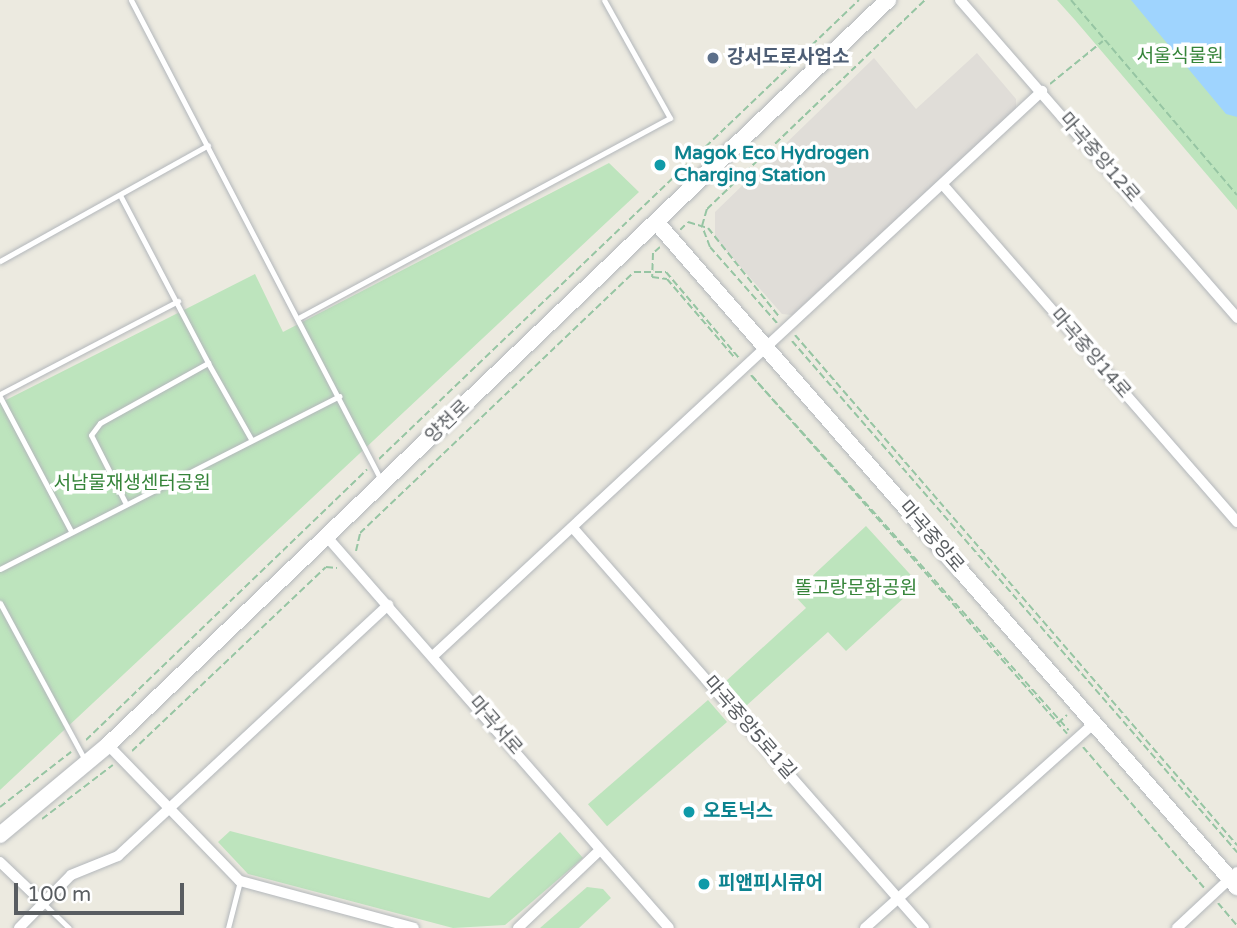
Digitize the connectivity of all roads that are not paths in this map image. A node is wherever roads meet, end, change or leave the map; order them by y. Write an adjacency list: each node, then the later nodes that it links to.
1 (131, 0): 6 (lane)
2 (604, 0): 12 (lane)
3 (888, 0): 9 (main road, 양천로)
4 (960, 0): 5 (street, 마곡중앙12로)
5 (1042, 92): 7 (street); 13 (street, 마곡중앙12로)
6 (208, 145): 8 (lane); 12 (lane)
7 (944, 186): 14 (street); 21 (street, 마곡중앙14로)
8 (121, 197): 10 (lane); 11 (lane)
9 (657, 223): 14 (main road, 마곡중앙로); 19 (main road, 양천로)
10 (0, 261)
11 (177, 301): 15 (lane); 16 (lane)
12 (300, 317): 17 (lane)
13 (1237, 318)
14 (769, 351): 22 (street); 29 (main road, 마곡중앙로)
15 (208, 363): 18 (lane); 20 (lane)
16 (0, 396): 23 (lane)
17 (339, 396): 18 (lane); 19 (lane)
18 (251, 439): 20 (lane)
19 (383, 484): 24 (main road, 양천로)
20 (125, 502): 23 (lane)
21 (1237, 522)
22 (573, 528): 28 (street); 38 (street, 마곡중앙5로1길)
23 (71, 531): 25 (lane)
24 (327, 537): 27 (street, 마곡서로); 30 (main road, 양천로)
25 (0, 569)
26 (0, 603): 31 (lane)
27 (388, 605): 28 (street, 마곡서로); 32 (street)
28 (433, 656): 34 (street, 마곡서로)
29 (1094, 723): 36 (main road, 마곡중앙로); 38 (street)
30 (108, 745): 31 (main road, 양천로); 32 (street)
31 (86, 762): 33 (main road, 양천로)
32 (170, 807): 37 (street); 39 (street)
33 (0, 835)
34 (600, 850): 44 (street); 45 (street, 마곡서로)
35 (0, 862): 39 (street)
36 (1235, 879): 48 (street, 마곡중앙로)
37 (240, 881): 42 (lane); 43 (street)
38 (898, 898): 46 (street); 47 (street, 마곡중앙5로1길)
39 (41, 901): 40 (street); 41 (lane)
40 (19, 928)
41 (69, 928)
42 (228, 928)
43 (414, 928)
44 (517, 928)
45 (669, 928)
46 (865, 928)
47 (924, 928)
48 (1177, 928)

